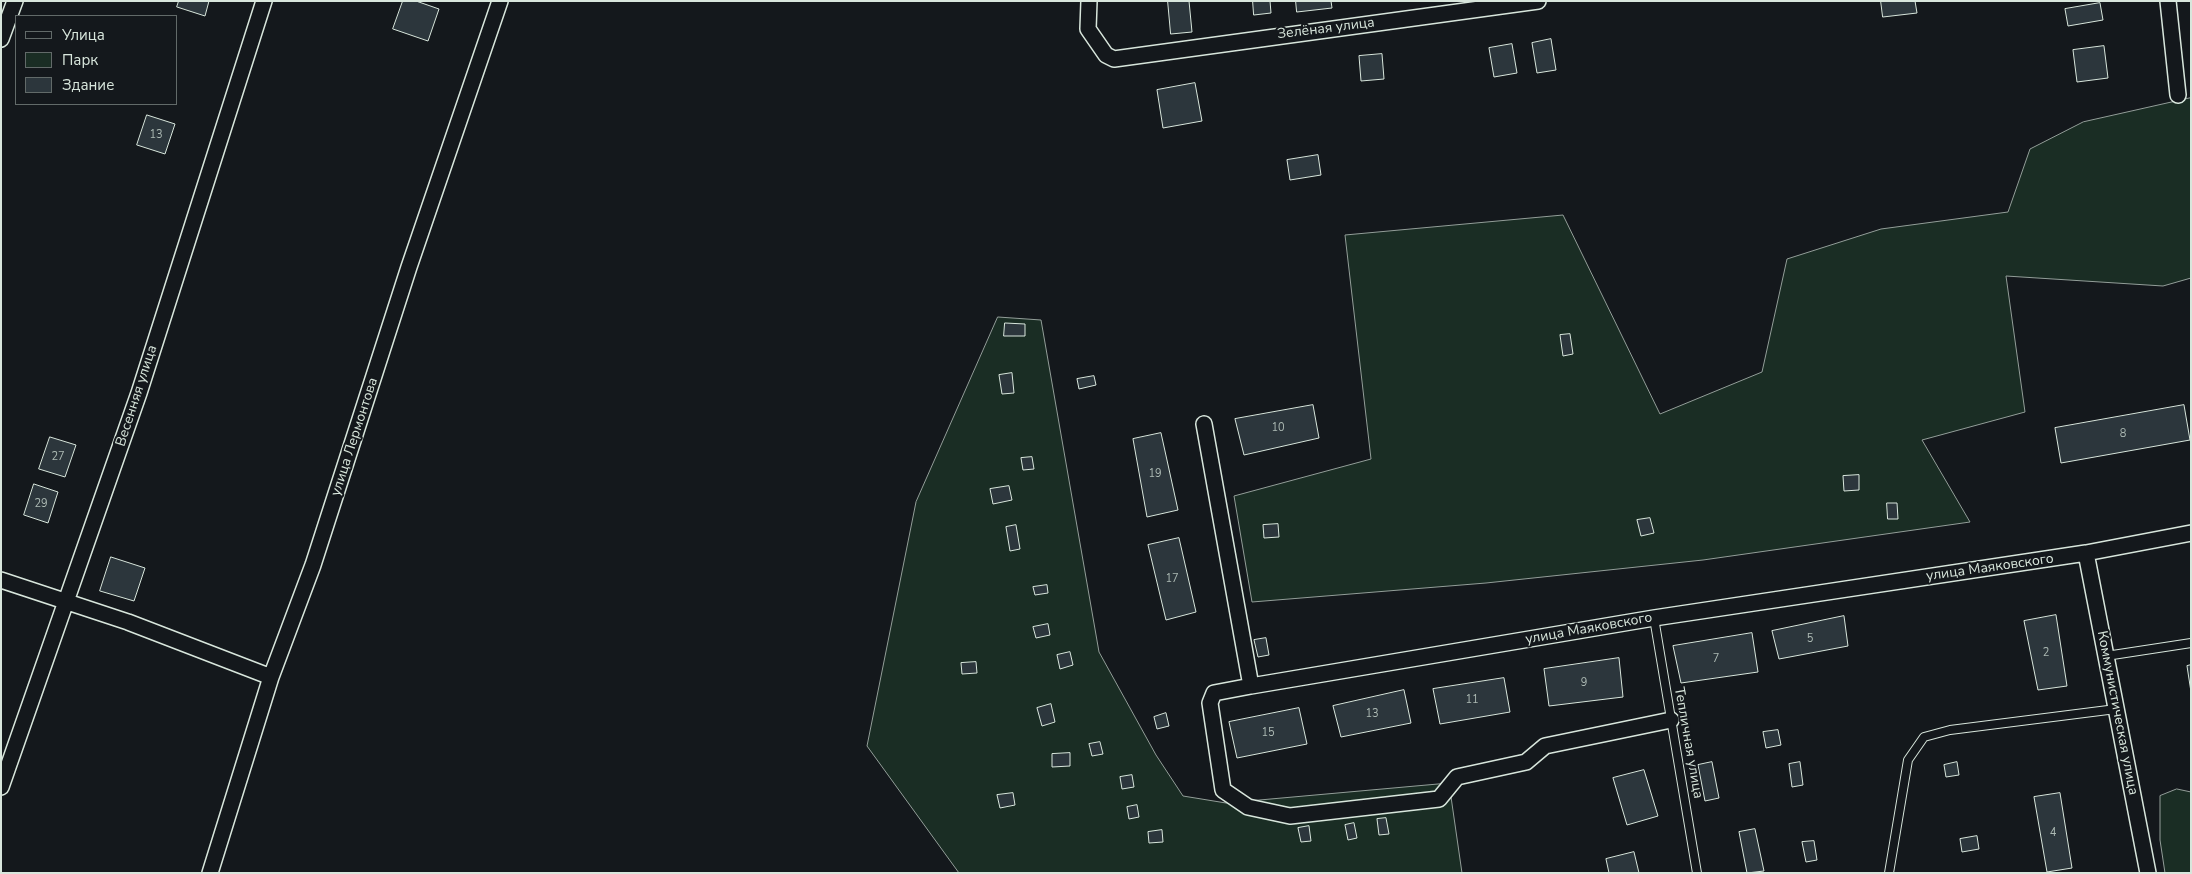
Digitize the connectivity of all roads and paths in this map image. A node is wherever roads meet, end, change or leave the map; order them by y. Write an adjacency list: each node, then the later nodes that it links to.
1 (15, 1): 7 (street)
2 (264, 1): 13 (street, Весенняя улица)
3 (500, 1): 17 (street, улица Лермонтова)
4 (1089, 1): 5 (street, Зелёная улица)
5 (1538, 1)
6 (2168, 1): 8 (street)
7 (1, 39)
8 (2178, 94)
9 (1204, 424): 18 (street)
10 (2191, 533): 11 (street, улица Маяковского)
11 (2086, 553): 14 (street, улица Маяковского); 16 (street, Коммунистическая улица)
12 (1, 580): 13 (street)
13 (67, 602): 17 (street); 21 (street, Весенняя улица)
14 (1654, 618): 18 (street, улица Маяковского); 20 (lane, Тепличная улица)
15 (2191, 644): 16 (lane)
16 (2106, 656): 19 (street, Коммунистическая улица)
17 (270, 677): 22 (street, улица Лермонтова)
18 (1251, 686): 20 (street, улица Маяковского)
19 (2116, 708): 24 (lane); 25 (street, Коммунистическая улица)
20 (1671, 720): 23 (lane, Тепличная улица)
21 (1, 788)
22 (210, 873)
23 (1697, 873)
24 (1889, 873)
25 (2148, 873)

